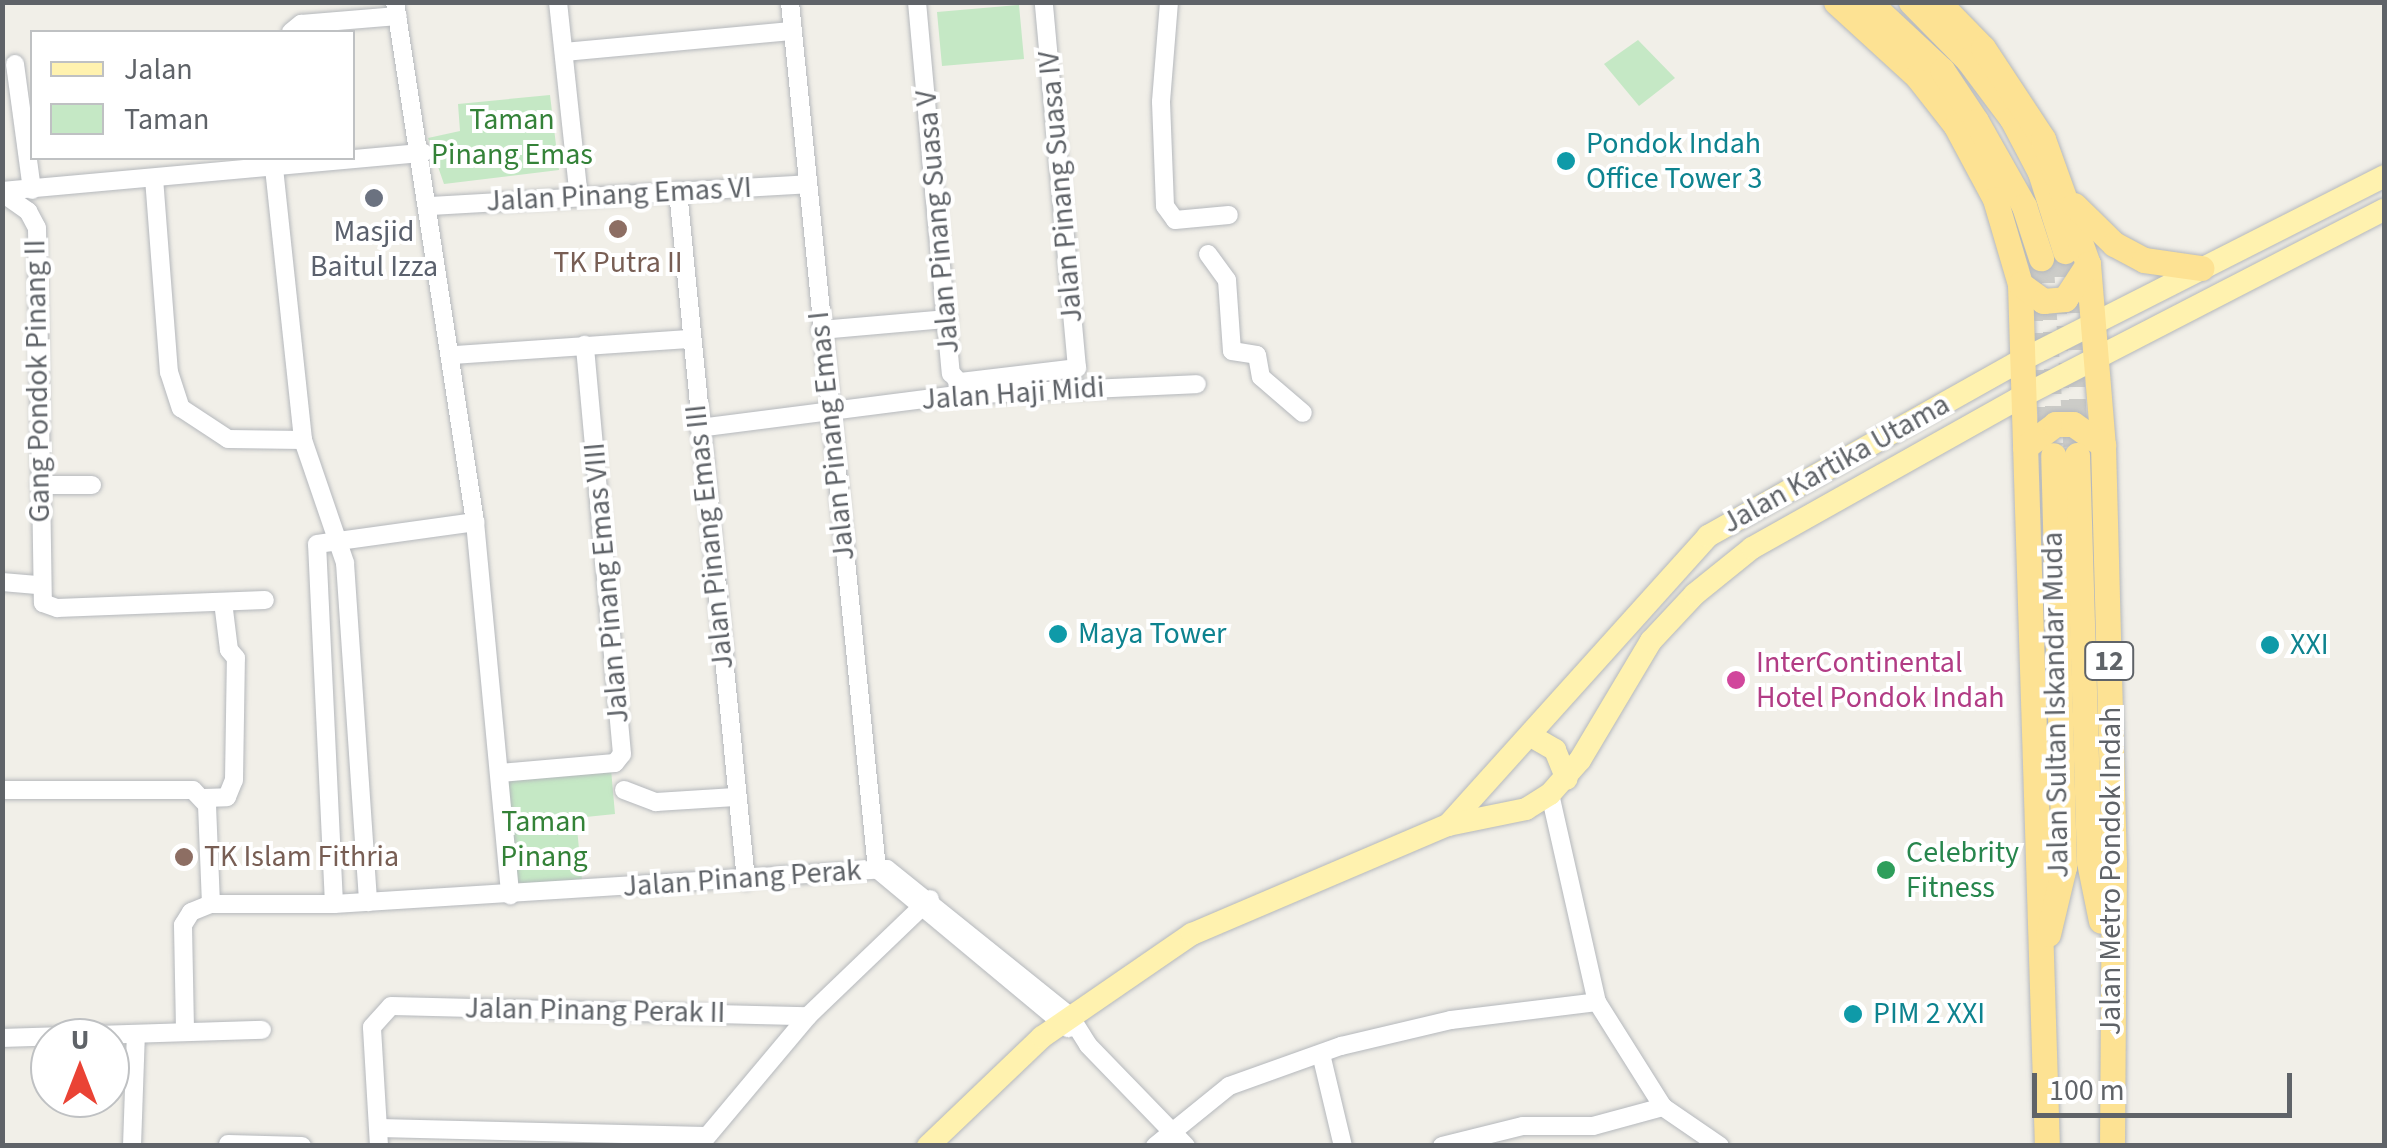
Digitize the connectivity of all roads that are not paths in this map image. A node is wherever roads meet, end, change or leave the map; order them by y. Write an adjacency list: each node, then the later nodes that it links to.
1 (558, 2): 13 (street)
2 (790, 2): 12 (street, Jalan Pinang Emas I)
3 (918, 2): 35 (street, Jalan Pinang Suasa V)
4 (1044, 2): 43 (street, Jalan Pinang Suasa IV)
5 (1170, 2): 28 (street)
6 (1836, 2): 34 (highway, 12)
7 (1868, 2): 31 (highway, 12)
8 (1912, 2): 31 (highway, 12)
9 (1938, 2): 25 (highway, 12)
10 (396, 9): 11 (street); 15 (street)
11 (294, 30)
12 (793, 30): 13 (street); 21 (street, Jalan Pinang Emas I)
13 (564, 52): 24 (street)
14 (15, 64): 22 (street)
15 (423, 153): 17 (street); 26 (street)
16 (353, 160): 18 (street)
17 (355, 160)
18 (274, 168): 20 (street); 49 (street)
19 (2384, 176): 29 (main road, Jalan Kartika Utama)
20 (154, 178): 22 (street); 49 (street)
21 (807, 184): 23 (street, Jalan Pinang Emas VI); 37 (street, Jalan Pinang Emas I)
22 (14, 191): 53 (street, Gang Pondok Pinang II)
23 (678, 191): 24 (street, Jalan Pinang Emas VI); 38 (street, Jalan Pinang Emas III)
24 (579, 197): 26 (street, Jalan Pinang Emas VI)
25 (2070, 202): 31 (highway, 12); 32 (highway)
26 (431, 206): 40 (street)
27 (2384, 210): 33 (main road, Jalan Kartika Utama)
28 (1229, 215)
29 (2246, 246): 32 (main road, Jalan Kartika Utama); 33 (main road)
30 (1208, 254): 47 (street)
31 (2065, 258): 34 (highway); 36 (highway, 12)
32 (2201, 268): 36 (main road, Jalan Kartika Utama)
33 (2260, 275): 41 (main road, Jalan Kartika Utama)
34 (2020, 284): 42 (highway, 12)
35 (948, 319): 37 (street); 43 (street, Jalan Pinang Suasa V)
36 (2096, 322): 41 (highway, 12); 42 (main road, Jalan Kartika Utama)
37 (821, 330): 46 (street, Jalan Pinang Emas I)
38 (690, 339): 39 (street); 48 (street, Jalan Pinang Emas III)
39 (584, 345): 40 (street); 66 (street, Jalan Pinang Emas VIII)
40 (454, 355): 54 (street)
41 (2100, 356): 45 (main road, Jalan Kartika Utama); 50 (highway, Jalan Metro Pondok Indah / 12)
42 (2022, 360): 45 (highway, 12); 60 (main road, Jalan Kartika Utama)
43 (1075, 372)
44 (1197, 384): 46 (street, Jalan Haji Midi)
45 (2023, 396): 51 (highway, 12); 61 (main road, Jalan Kartika Utama)
46 (829, 412): 48 (street, Jalan Haji Midi); 74 (street, Jalan Pinang Emas I)
47 (1303, 413)
48 (699, 428): 70 (street, Jalan Pinang Emas III)
49 (303, 440): 55 (street)
50 (2103, 445): 51 (highway); 82 (highway, Jalan Metro Pondok Indah / 12)
51 (2025, 447): 81 (highway, 12)
52 (92, 485): 53 (street)
53 (40, 486): 57 (street, Gang Pondok Pinang II)
54 (475, 522): 55 (street); 66 (street)
55 (329, 540): 77 (street); 79 (street)
56 (2, 582): 57 (street)
57 (40, 586): 59 (street)
58 (264, 600): 59 (street)
59 (223, 602): 71 (street)
60 (1588, 670): 61 (main road); 62 (main road, Jalan Kartika Utama)
61 (1617, 692): 63 (main road, Jalan Kartika Utama)
62 (1568, 695): 63 (main road); 64 (main road, Jalan Kartika Utama)
63 (1598, 724): 67 (main road, Jalan Kartika Utama)
64 (1531, 736): 65 (main road, Jalan Kartika Utama); 67 (main road)
65 (1498, 769): 72 (main road); 73 (main road, Jalan Kartika Utama)
66 (500, 774): 76 (street)
67 (1559, 786): 72 (main road, Jalan Kartika Utama); 83 (street)
68 (2, 790): 71 (street)
69 (624, 790): 70 (street)
70 (735, 796): 75 (street, Jalan Pinang Emas III)
71 (204, 798): 78 (street)
72 (1526, 809): 73 (main road, Jalan Kartika Utama)
73 (1448, 825): 85 (main road, Jalan Kartika Utama)
74 (877, 869): 75 (street, Jalan Pinang Perak); 80 (street, Jalan Pinang Perak)
75 (746, 882): 76 (street, Jalan Pinang Perak)
76 (510, 895): 77 (street, Jalan Pinang Perak)
77 (368, 902): 79 (street, Jalan Pinang Perak)
78 (211, 904): 79 (street, Jalan Pinang Perak); 86 (street)
79 (334, 904)
80 (925, 904): 84 (street); 85 (street, Jalan Pinang Perak)
81 (2043, 953): 82 (highway, Jalan Sultan Iskandar Muda / 12); 106 (highway, 12)
82 (2110, 965): 107 (highway, Jalan Metro Pondok Indah / 12)
83 (1597, 1002): 90 (street); 91 (street)
84 (808, 1016): 94 (street, Jalan Pinang Perak II); 95 (street)
85 (1069, 1024): 93 (street, Jalan Pinang Perak); 99 (main road, Jalan Kartika Utama)
86 (185, 1030): 87 (street); 88 (street)
87 (262, 1030)
88 (136, 1034): 89 (street); 97 (street)
89 (2, 1038)
90 (1321, 1054): 93 (street); 102 (street)
91 (1662, 1107): 92 (street); 105 (street)
92 (1593, 1126): 103 (street); 104 (street)
93 (1169, 1131): 100 (street); 101 (street, Jalan Pinang Perak)
94 (379, 1137): 95 (street)
95 (702, 1141)
96 (228, 1144): 98 (street)
97 (132, 1146)
98 (302, 1146)
99 (928, 1146)
100 (1155, 1146)
101 (1186, 1146)
102 (1343, 1146)
103 (1442, 1146)
104 (1592, 1146)
105 (1720, 1146)
106 (2047, 1146)
107 (2112, 1146)

